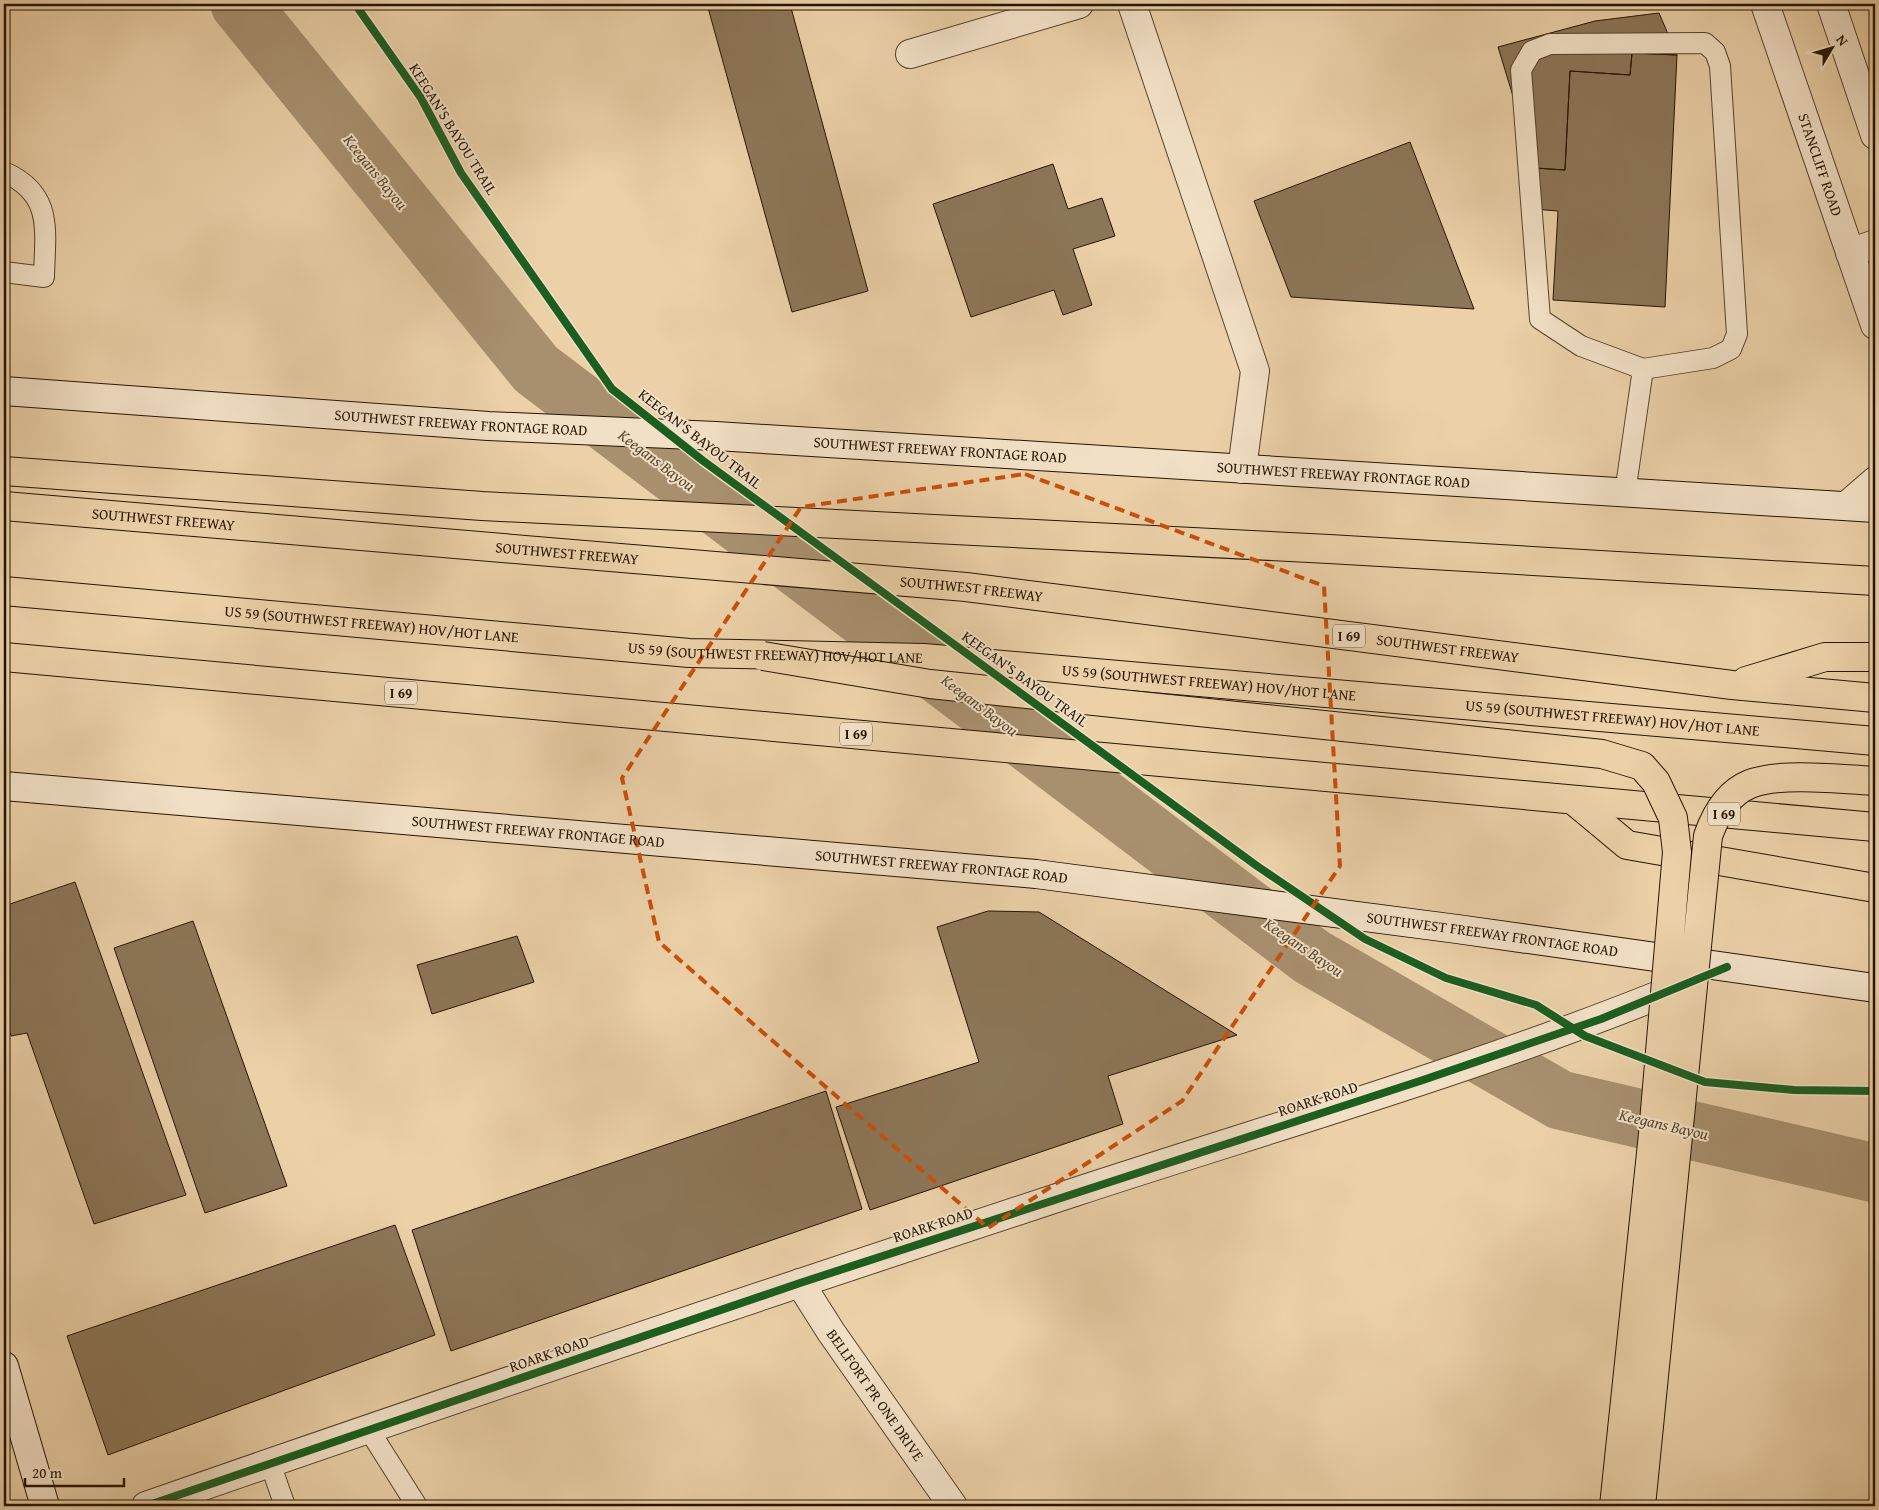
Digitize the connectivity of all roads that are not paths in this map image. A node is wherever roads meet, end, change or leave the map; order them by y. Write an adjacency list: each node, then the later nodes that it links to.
1 (1079, 4): 5 (main road)
2 (1132, 4): 13 (main road)
3 (1765, 4): 8 (main road, STANCLIFF ROAD)
4 (1830, 4): 6 (main road)
5 (910, 54)
6 (1875, 135)
7 (4, 172): 9 (lane)
8 (1863, 248): 10 (main road, STANCLIFF ROAD)
9 (4, 272)
10 (1875, 325)
11 (1643, 369): 11 (lane); 16 (lane)
12 (4, 392): 13 (main road, SOUTHWEST FREEWAY FRONTAGE ROAD)
13 (1242, 469): 16 (main road, SOUTHWEST FREEWAY FRONTAGE ROAD)
14 (4, 472): 20 (highway)
15 (1875, 481): 18 (main road)
16 (1625, 493): 18 (main road, SOUTHWEST FREEWAY FRONTAGE ROAD)
17 (4, 506): 25 (highway, SOUTHWEST FREEWAY / I 69)
18 (1846, 506): 19 (main road, SOUTHWEST FREEWAY FRONTAGE ROAD)
19 (1875, 508)
20 (1875, 581)
21 (4, 591): 22 (highway, US 59 (SOUTHWEST FREEWAY) HOV/HOT LANE)
22 (763, 656): 27 (highway, US 59 (SOUTHWEST FREEWAY) HOV/HOT LANE, bridge); 44 (highway, bridge)
23 (4, 657): 30 (highway, I 69)
24 (1875, 657): 25 (highway)
25 (1732, 685): 26 (highway, SOUTHWEST FREEWAY / I 69)
26 (1875, 698)
27 (1875, 741)
28 (1875, 781): 45 (highway, bridge)
29 (7, 787): 33 (main road, SOUTHWEST FREEWAY FRONTAGE ROAD)
30 (1573, 800): 31 (highway, I 69); 32 (highway)
31 (1875, 827)
32 (1875, 888)
33 (1726, 967): 34 (main road, SOUTHWEST FREEWAY FRONTAGE ROAD); 35 (main road, ROARK ROAD)
34 (1875, 988)
35 (800, 1283): 37 (main road, ROARK ROAD); 43 (main road, BELLFORT PR ONE DRIVE)
36 (4, 1366): 39 (main road)
37 (369, 1430): 38 (main road, ROARK ROAD); 42 (lane)
38 (270, 1463): 40 (main road, ROARK ROAD); 41 (lane)
39 (45, 1506)
40 (146, 1506)
41 (285, 1506)
42 (417, 1506)
43 (953, 1506)
44 (1614, 1506)
45 (1641, 1506)

